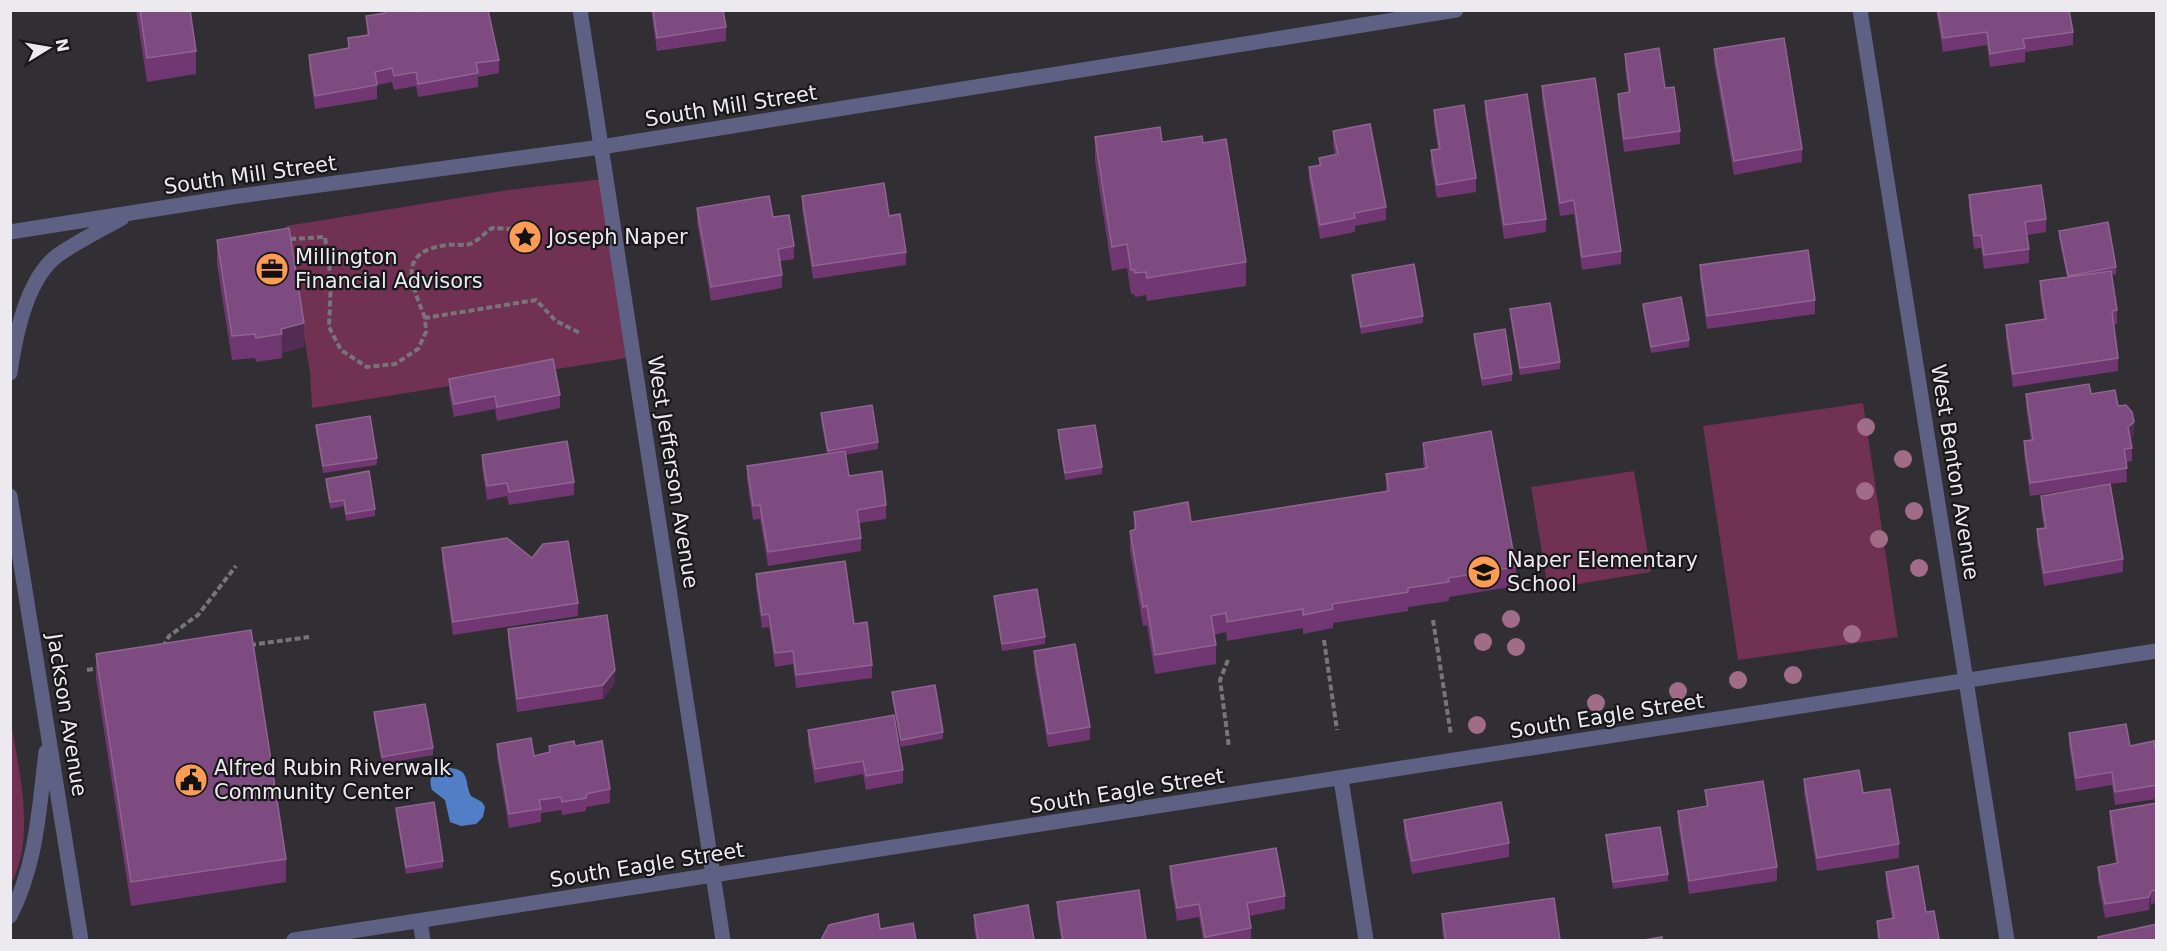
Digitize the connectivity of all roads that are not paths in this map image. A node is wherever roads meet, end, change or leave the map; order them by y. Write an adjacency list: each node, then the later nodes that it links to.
1 (580, 10): 4 (street, West Jefferson Avenue)
2 (1456, 10): 4 (street, South Mill Street)
3 (1860, 10): 10 (street, West Benton Avenue)
4 (602, 147): 5 (street, South Mill Street); 13 (street, West Jefferson Avenue)
5 (129, 214): 6 (street, South Mill Street); 7 (street)
6 (10, 232)
7 (10, 373)
8 (10, 496): 11 (street, Jackson Avenue)
9 (2157, 651): 10 (street, South Eagle Street)
10 (1966, 680): 12 (street, South Eagle Street); 21 (street, West Benton Avenue)
11 (49, 734): 14 (street); 16 (street, Jackson Avenue)
12 (1341, 779): 13 (street, South Eagle Street); 20 (street)
13 (713, 876): 15 (street, South Eagle Street); 19 (street, West Jefferson Avenue)
14 (10, 916)
15 (420, 922): 17 (street, South Eagle Street); 18 (street)
16 (81, 940)
17 (294, 940)
18 (423, 940)
19 (723, 940)
20 (1366, 940)
21 (2007, 940)

